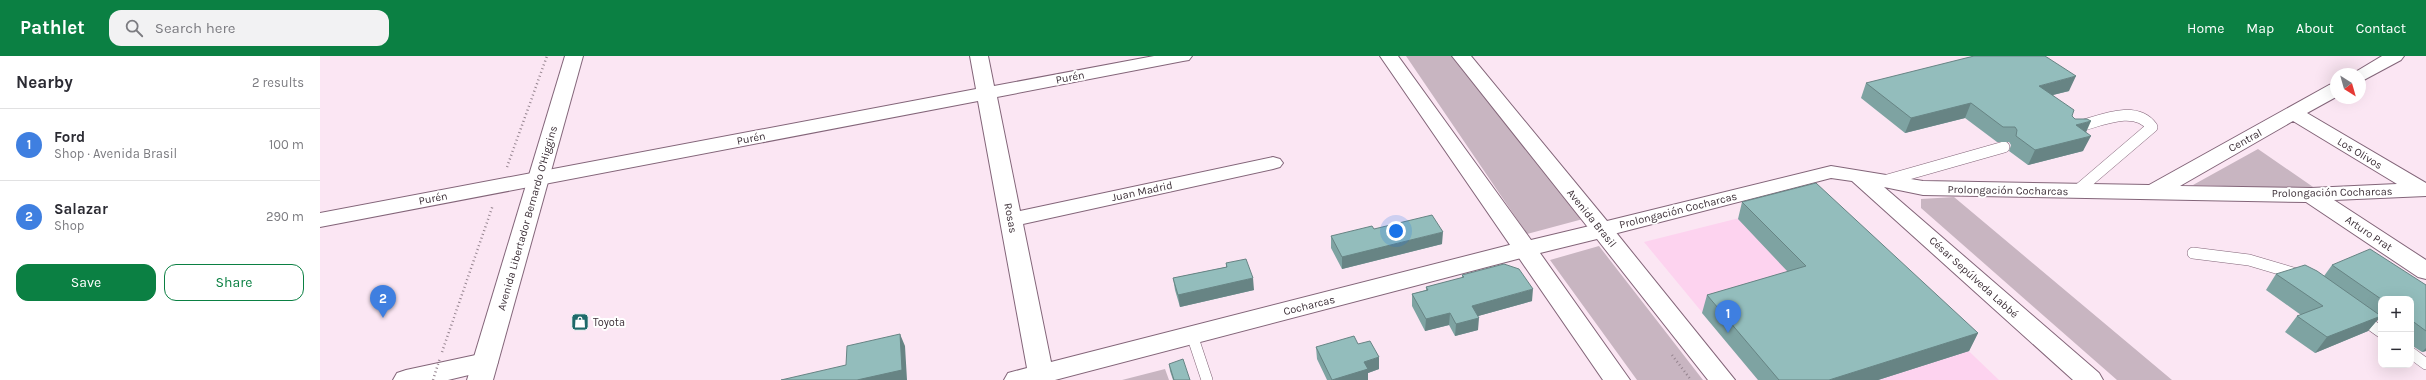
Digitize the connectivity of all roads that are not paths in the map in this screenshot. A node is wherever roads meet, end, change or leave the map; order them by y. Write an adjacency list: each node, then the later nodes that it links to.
1 (574, 56): 15 (street, Avenida Libertador Bernardo O'Higgins)
2 (979, 56): 9 (street, Rosas)
3 (1183, 56): 9 (street, Purén)
4 (1389, 56): 24 (street)
5 (1462, 56): 23 (street, Avenida Brasil)
6 (2395, 56): 7 (street)
7 (2366, 73)
8 (2330, 92): 10 (street, Central)
9 (986, 93): 15 (street, Purén); 22 (street, Rosas)
10 (2293, 114): 18 (street, Los Olivos); 19 (street, Central)
11 (2072, 128): 17 (lane)
12 (2004, 147): 16 (lane)
13 (1274, 163): 22 (street, Juan Madrid)
14 (1858, 174): 16 (street, Prolongación Cocharcas); 23 (street, Prolongación Cocharcas); 41 (street, César Sepúlveda Labbé)
15 (540, 178): 21 (street, Purén); 34 (street, Avenida Libertador Bernardo O'Higgins)
16 (1884, 181): 17 (street, Prolongación Cocharcas)
17 (2077, 191): 19 (street, Prolongación Cocharcas)
18 (2424, 191): 20 (street, Prolongación Cocharcas)
19 (2154, 192): 20 (street, Prolongación Cocharcas)
20 (2311, 195): 26 (street, Arturo Prat)
21 (320, 220)
22 (1011, 220): 35 (street, Rosas)
23 (1602, 230): 24 (street, Cocharcas); 40 (street, Avenida Brasil)
24 (1525, 249): 30 (street, Cocharcas); 39 (street)
25 (2193, 254): 27 (lane)
26 (2426, 271)
27 (2309, 280)
28 (2351, 310): 29 (lane)
29 (2378, 330)
30 (1192, 335): 35 (street, Cocharcas); 38 (lane)
31 (2414, 355): 32 (lane)
32 (2426, 364)
33 (436, 370): 34 (street); 36 (street)
34 (482, 371)
35 (1042, 377): 37 (street, Cocharcas)
36 (406, 380)
37 (1017, 380)
38 (1207, 380)
39 (1616, 380)
40 (1722, 380)
41 (2090, 380)

